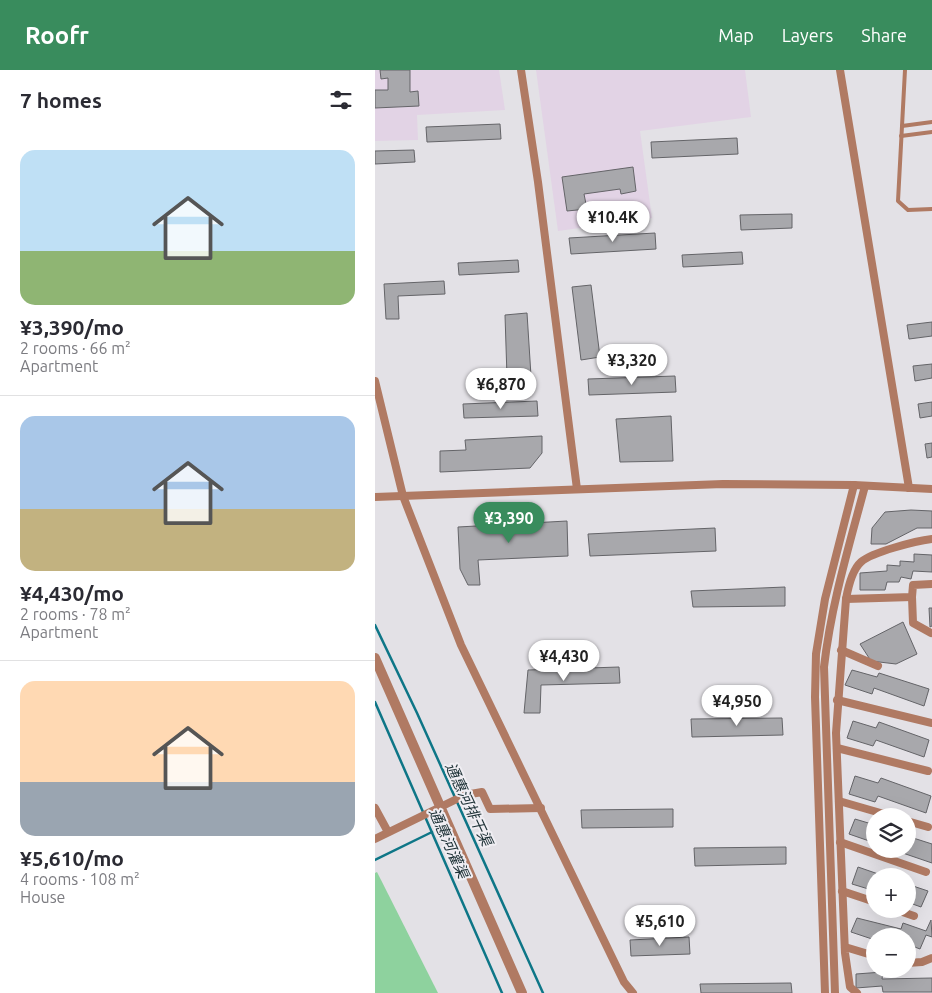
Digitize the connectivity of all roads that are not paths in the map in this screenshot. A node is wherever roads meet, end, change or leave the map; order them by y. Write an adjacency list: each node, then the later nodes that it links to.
1 (521, 70): 13 (street)
2 (840, 70): 12 (street)
3 (905, 70): 5 (lane)
4 (932, 122): 5 (lane)
5 (901, 126): 7 (lane)
6 (932, 132): 7 (lane)
7 (901, 136): 8 (lane)
8 (932, 209)
9 (375, 381): 16 (street)
10 (854, 485): 11 (street); 13 (street); 48 (street)
11 (865, 486): 12 (street); 49 (street)
12 (909, 488): 14 (street)
13 (577, 489): 16 (street)
14 (932, 489)
15 (375, 496): 16 (street)
16 (403, 496): 32 (street)
17 (932, 539): 20 (street)
18 (932, 584): 19 (street)
19 (912, 597): 20 (street); 21 (street)
20 (846, 599): 22 (street)
21 (931, 633)
22 (841, 650): 24 (street); 25 (street)
23 (375, 658): 30 (street)
24 (878, 666)
25 (837, 700): 26 (street); 27 (street)
26 (932, 723)
27 (837, 748): 28 (street); 29 (street)
28 (927, 772)
29 (839, 801): 33 (street); 38 (street)
30 (441, 806): 32 (street); 36 (street); 46 (street)
31 (375, 808): 36 (street)
32 (541, 808): 47 (street)
33 (866, 809)
34 (916, 824): 35 (street)
35 (928, 827)
36 (388, 832): 37 (street)
37 (375, 839)
38 (840, 842): 39 (street); 40 (street)
39 (926, 872)
40 (843, 890): 41 (street); 42 (street)
41 (866, 899)
42 (845, 947): 43 (street); 50 (street)
43 (866, 953)
44 (932, 958): 45 (street)
45 (916, 962)
46 (522, 993)
47 (633, 993)
48 (825, 993)
49 (835, 993)
50 (857, 993)

